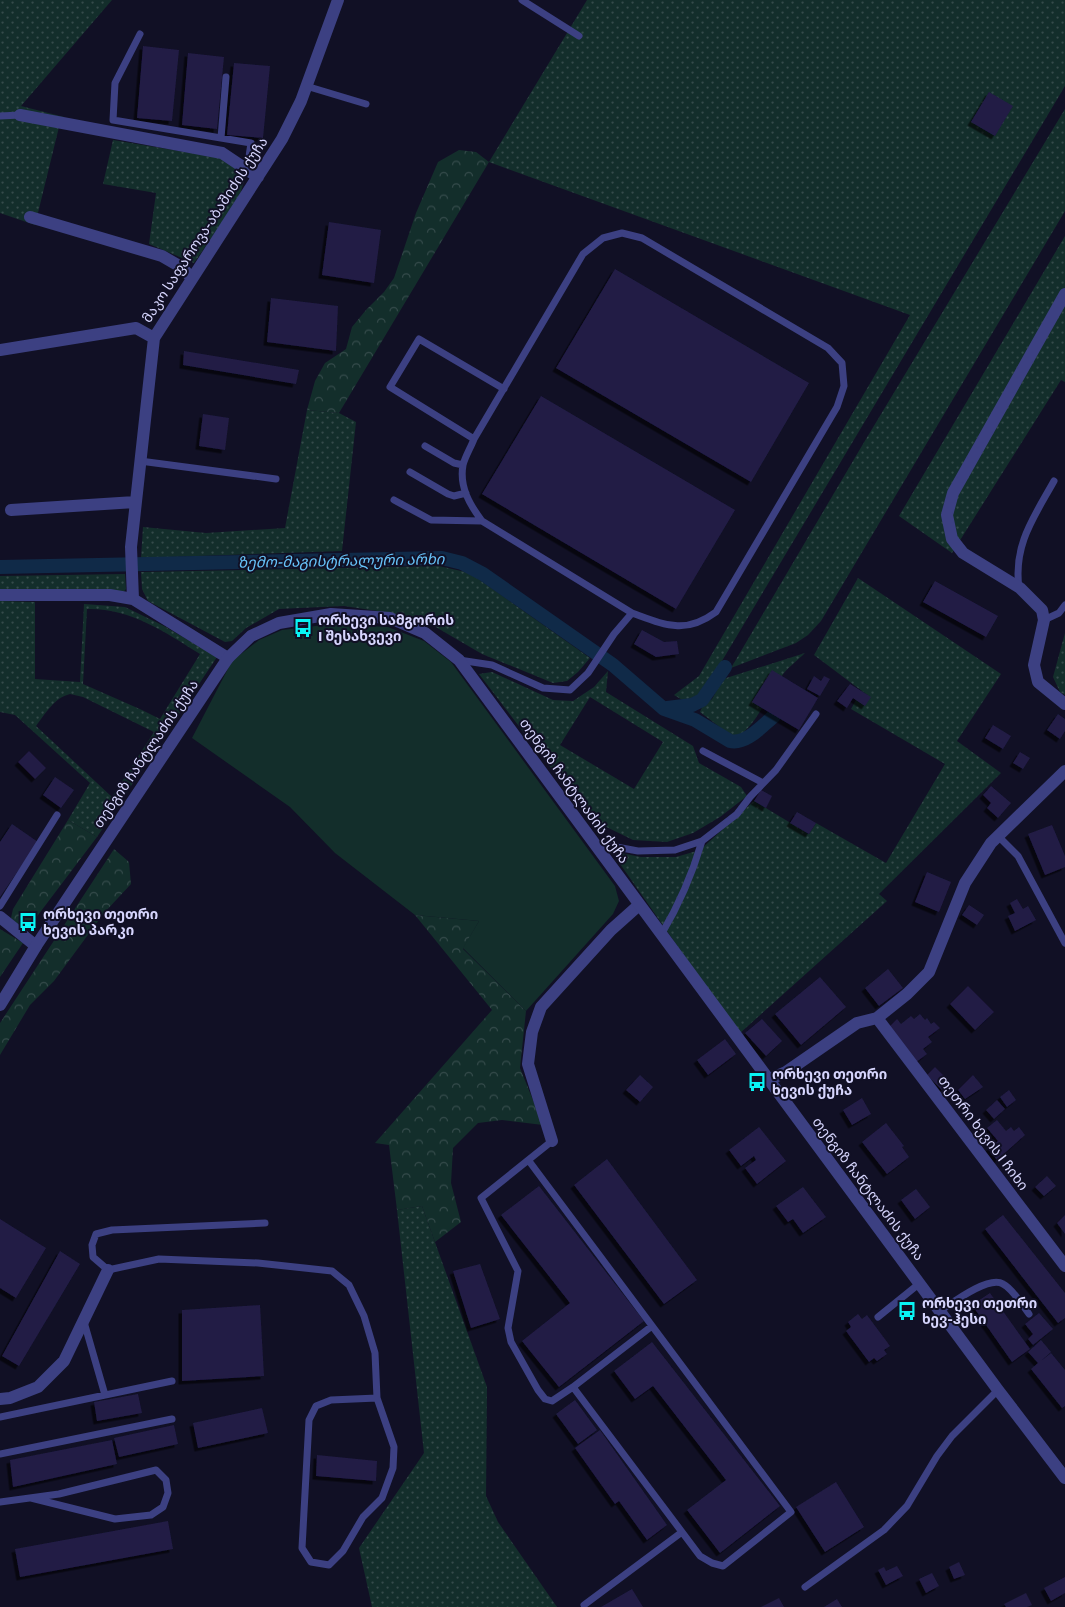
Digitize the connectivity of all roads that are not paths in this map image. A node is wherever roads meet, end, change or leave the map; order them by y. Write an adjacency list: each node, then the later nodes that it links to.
1 (338, 0): 6 (street, მაკო საფაროვა-აბაშიძის ქუჩა)
2 (522, 0): 4 (lane)
3 (140, 34): 10 (lane)
4 (579, 36)
5 (226, 77): 10 (lane)
6 (306, 86): 7 (lane); 11 (street, მაკო საფაროვა-აბაშიძის ქუჩა)
7 (366, 104)
8 (20, 115): 9 (lane); 11 (street)
9 (0, 116)
10 (221, 138): 11 (lane)
11 (252, 173): 13 (street, მაკო საფაროვა-აბაშიძის ქუჩა)
12 (30, 217): 13 (street)
13 (192, 278): 15 (street, მაკო საფაროვა-აბაშიძის ქუჩა)
14 (1065, 294): 30 (street)
15 (154, 338): 16 (street); 20 (street, მაკო საფაროვა-აბაშიძის ქუჩა)
16 (0, 350)
17 (504, 389): 18 (lane); 18 (lane); 34 (lane)
18 (474, 439): 21 (lane)
19 (425, 446): 21 (lane)
20 (140, 461): 23 (lane); 27 (street, მაკო საფაროვა-აბაშიძის ქუჩა)
21 (463, 465): 25 (lane)
22 (410, 472): 25 (lane)
23 (276, 479)
24 (1054, 481): 30 (lane)
25 (466, 493): 29 (lane)
26 (394, 500): 29 (lane)
27 (135, 502): 28 (street); 32 (street, მაკო საფაროვა-აბაშიძის ქუჩა)
28 (11, 510)
29 (482, 521): 34 (lane)
30 (1020, 588): 35 (street)
31 (0, 594): 32 (street)
32 (133, 599): 36 (street)
33 (1065, 605): 35 (lane)
34 (632, 613): 37 (lane)
35 (1044, 620): 38 (street)
36 (228, 658): 37 (street, თენგიზ ჩანტლაძის ქუჩა); 52 (street, თენგიზ ჩანტლაძის ქუჩა)
37 (458, 660): 46 (street, თენგიზ ჩანტლაძის ქუჩა)
38 (1065, 704)
39 (816, 714): 42 (lane)
40 (703, 751): 42 (lane)
41 (1063, 777): 44 (street)
42 (763, 783): 45 (lane)
43 (56, 815): 48 (lane)
44 (998, 836): 51 (lane); 54 (street)
45 (702, 841): 46 (lane); 50 (lane)
46 (595, 843): 47 (street, თენგიზ ჩანტლაძის ქუჩა)
47 (639, 905): 50 (street, თენგიზ ჩანტლაძის ქუჩა); 56 (street)
48 (0, 906)
49 (0, 917): 52 (street)
50 (661, 936): 55 (street, თენგიზ ჩანტლაძის ქუჩა)
51 (1065, 943)
52 (36, 946): 53 (street, თენგიზ ჩანტლაძის ქუჩა)
53 (0, 1005)
54 (877, 1018): 55 (street); 59 (street, თეთრი ხევის I ჩიხი)
55 (768, 1080): 61 (street, თენგიზ ჩანტლაძის ქუჩა)
56 (552, 1141): 57 (lane)
57 (529, 1161): 66 (lane); 68 (lane)
58 (264, 1223): 60 (lane)
59 (1065, 1266)
60 (108, 1270): 65 (street); 71 (lane)
61 (920, 1283): 62 (street, თენგიზ ჩანტლაძის ქუჩა); 64 (lane)
62 (940, 1311): 63 (lane); 69 (street, თენგიზ ჩანტლაძის ქუჩა)
63 (1029, 1314)
64 (878, 1317)
65 (84, 1319): 70 (lane); 72 (street)
66 (652, 1326): 68 (lane); 79 (lane)
67 (172, 1381): 70 (lane)
68 (573, 1387): 79 (lane)
69 (998, 1390): 76 (street, თენგიზ ჩანტლაძის ქუჩა); 80 (lane)
70 (105, 1395): 73 (lane)
71 (376, 1398): 71 (lane)
72 (0, 1399)
73 (0, 1416)
74 (172, 1419): 75 (lane)
75 (0, 1454)
76 (1065, 1478)
77 (31, 1498): 77 (lane); 78 (lane)
78 (0, 1502)
79 (682, 1532): 81 (lane)
80 (805, 1587)
81 (584, 1605)

